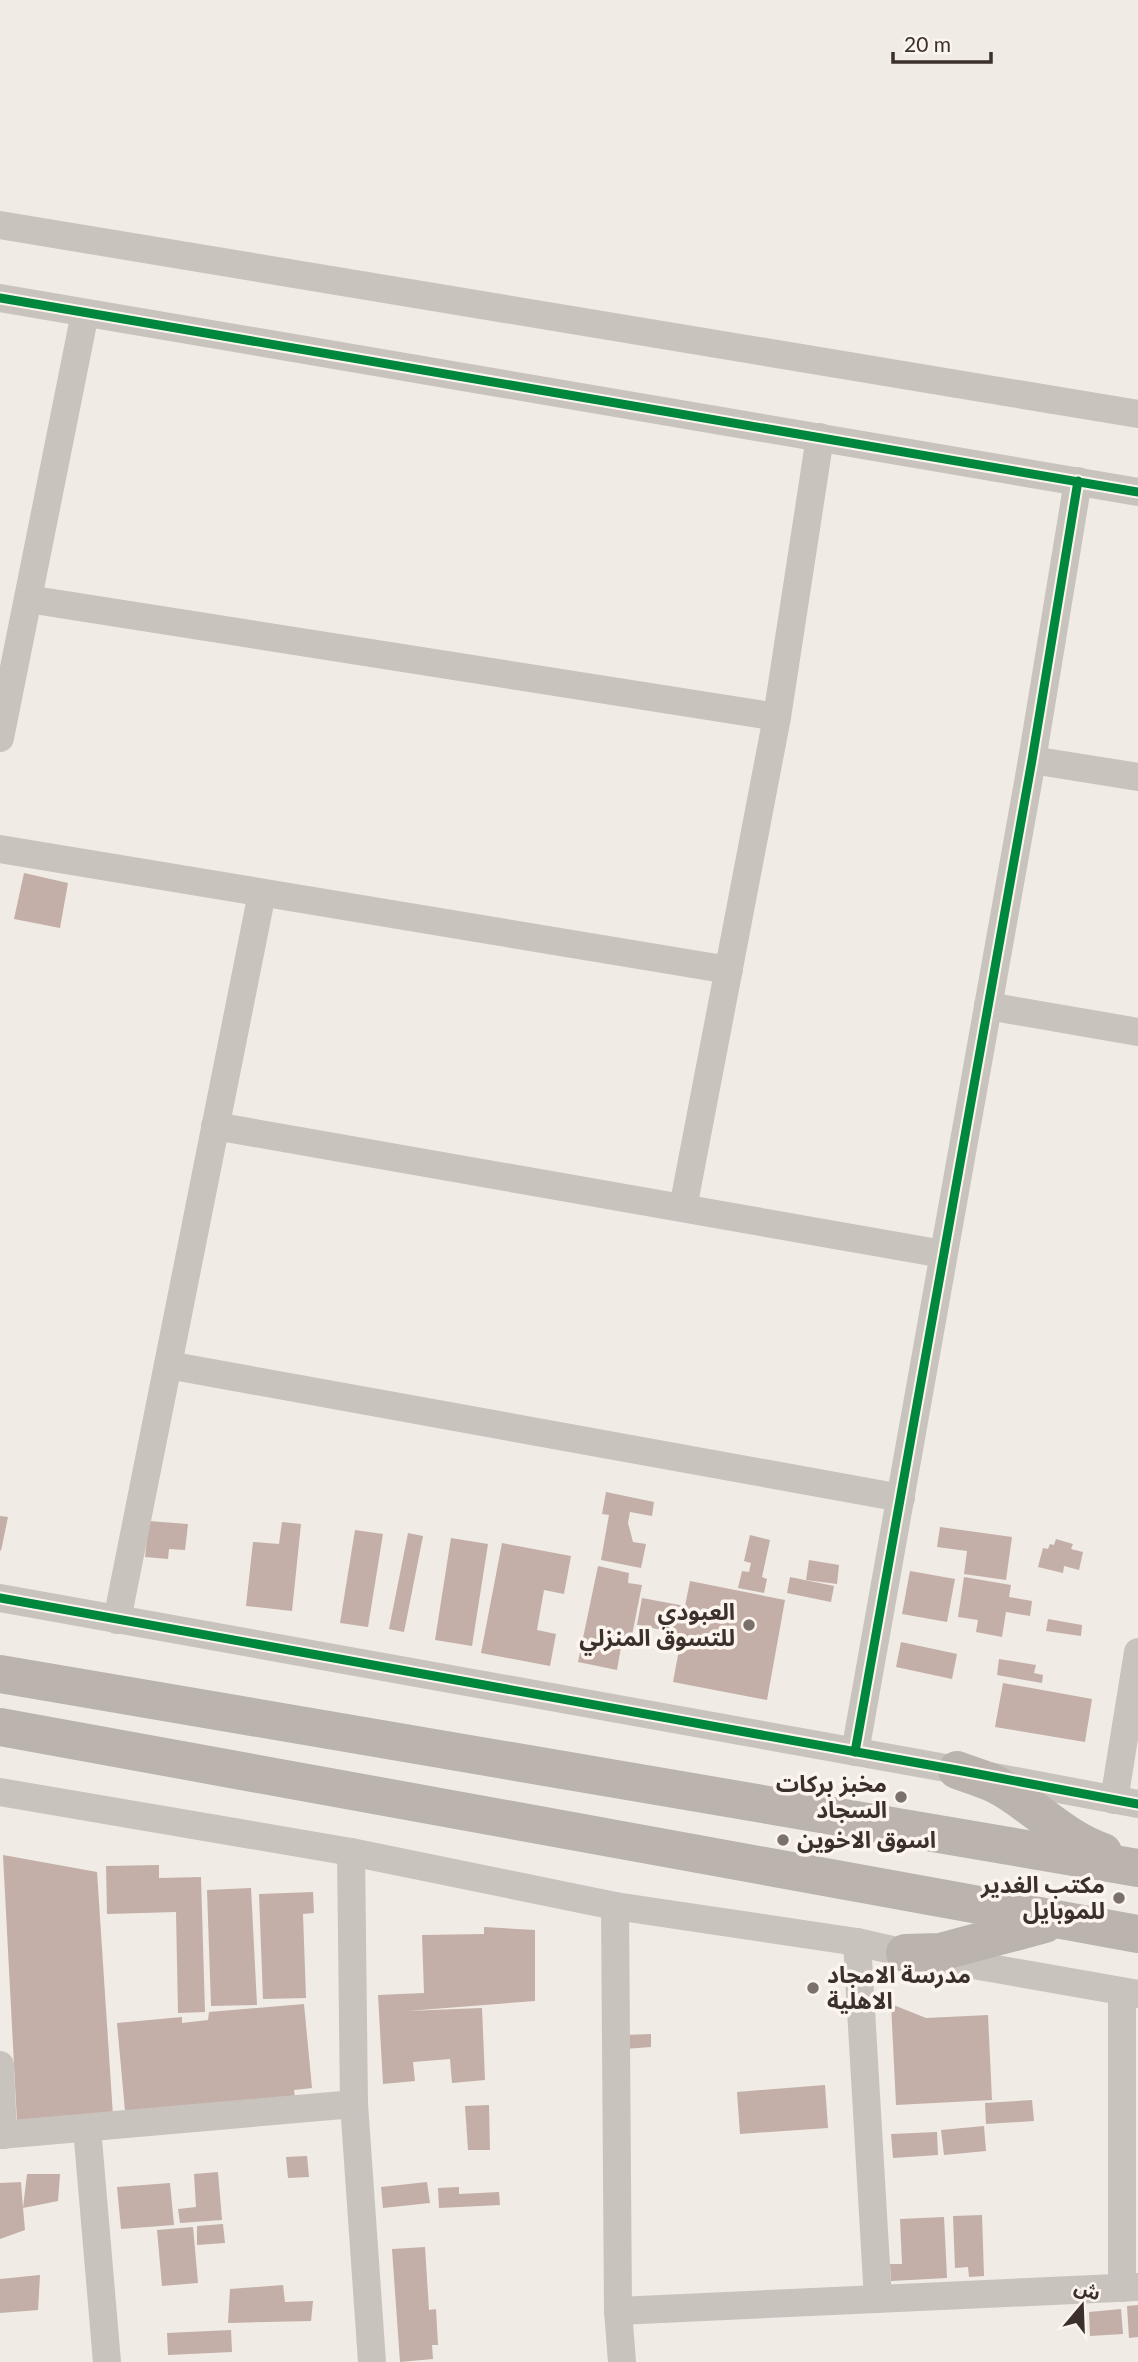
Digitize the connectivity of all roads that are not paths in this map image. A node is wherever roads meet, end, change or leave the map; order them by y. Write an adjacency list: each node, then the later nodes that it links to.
1 (0, 225): 4 (street)
2 (0, 298): 3 (street)
3 (85, 313): 5 (street); 8 (street)
4 (1138, 414)
5 (820, 437): 6 (street); 9 (street)
6 (1078, 481): 7 (street); 11 (street)
7 (1138, 492)
8 (28, 598): 9 (street); 10 (street)
9 (777, 718): 15 (street)
10 (0, 738)
11 (1032, 760): 12 (street); 16 (street)
12 (1138, 777)
13 (0, 849): 14 (street)
14 (261, 893): 15 (street); 18 (street)
15 (729, 970): 19 (street)
16 (988, 1006): 17 (street); 20 (street)
17 (1138, 1032)
18 (215, 1126): 19 (street); 21 (street)
19 (682, 1208): 20 (street)
20 (943, 1254): 22 (street)
21 (168, 1365): 22 (street); 24 (street)
22 (901, 1498): 28 (street)
23 (0, 1598): 24 (street)
24 (117, 1620): 28 (street)
25 (1138, 1652): 31 (street)
26 (0, 1674): 33 (main road)
27 (0, 1727): 35 (main road)
28 (855, 1752): 29 (street)
29 (957, 1770): 31 (street); 33 (main road)
30 (0, 1792): 32 (street)
31 (1126, 1802)
32 (351, 1852): 34 (street); 41 (street)
33 (1138, 1866)
34 (615, 1906): 37 (street); 46 (street)
35 (1068, 1922): 36 (main road); 38 (main road)
36 (1138, 1934)
37 (857, 1942): 38 (street); 45 (street)
38 (905, 1953): 39 (street)
39 (1130, 1993): 44 (street)
40 (0, 2065): 43 (street)
41 (354, 2104): 42 (street); 48 (street)
42 (87, 2128): 43 (street); 47 (street)
43 (2, 2135)
44 (1130, 2288): 45 (street)
45 (878, 2299): 46 (street)
46 (618, 2311): 49 (street)
47 (107, 2362)
48 (372, 2362)
49 (622, 2362)

